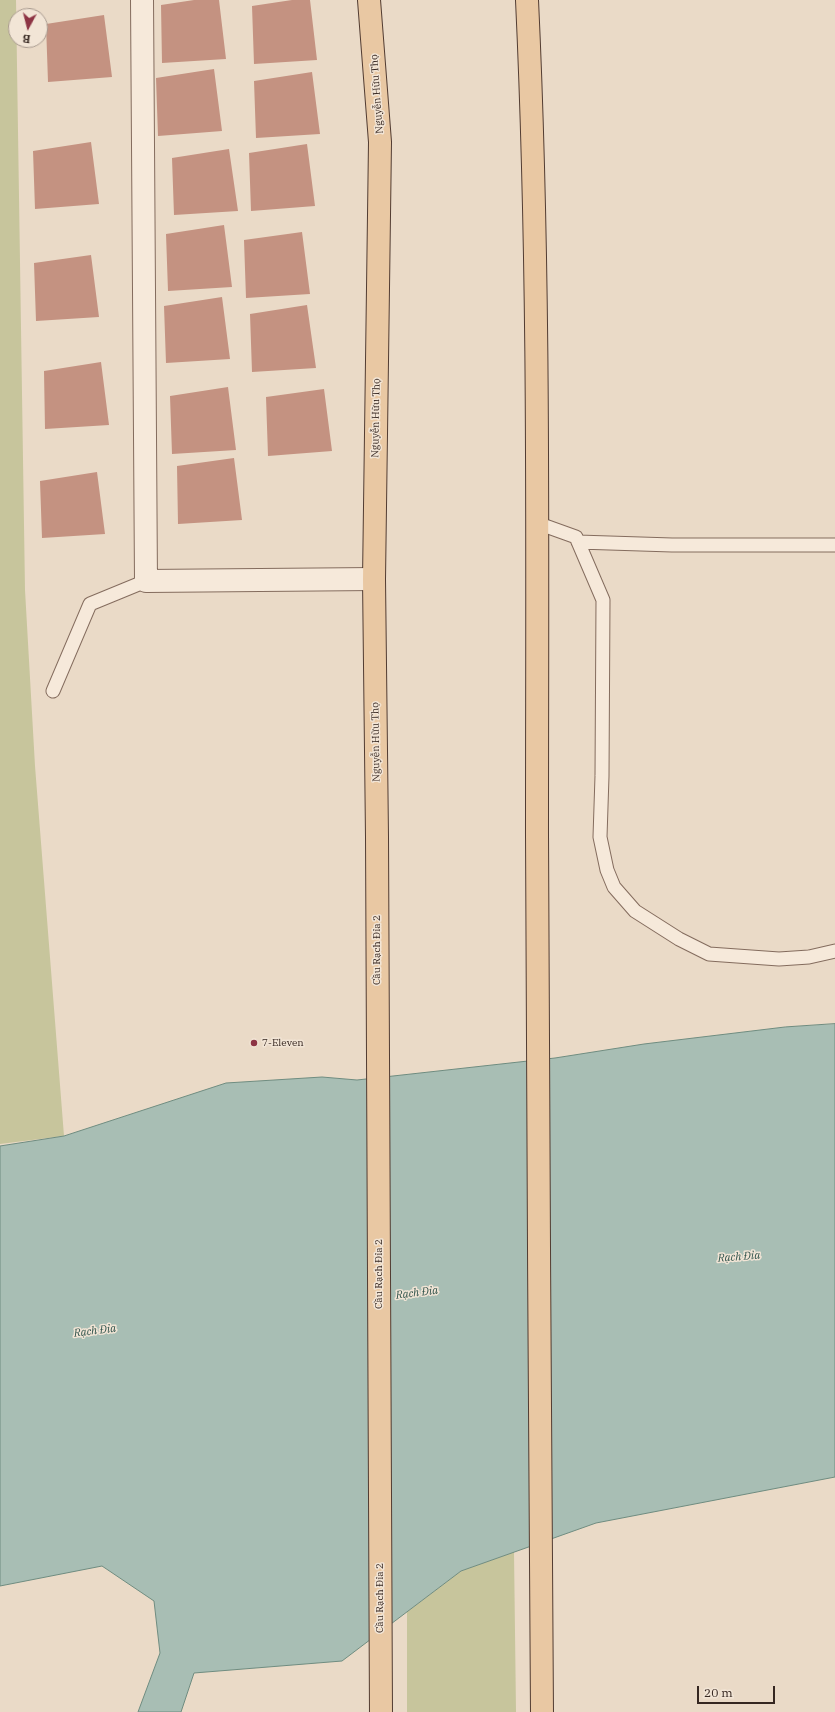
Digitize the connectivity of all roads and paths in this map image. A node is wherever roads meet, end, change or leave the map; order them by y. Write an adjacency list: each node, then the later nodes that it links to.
1 (142, 0): 8 (street)
2 (369, 0): 7 (main road, Nguyễn Hữu Thọ)
3 (527, 0): 4 (main road)
4 (537, 523): 5 (lane); 13 (main road)
5 (578, 542): 6 (lane); 11 (lane)
6 (835, 545)
7 (374, 579): 8 (street); 10 (main road, Nguyễn Hữu Thọ)
8 (146, 581): 9 (lane)
9 (53, 691)
10 (377, 837): 12 (main road, Cầu Rạch Đỉa 2)
11 (835, 951)
12 (381, 1712)
13 (542, 1712)

